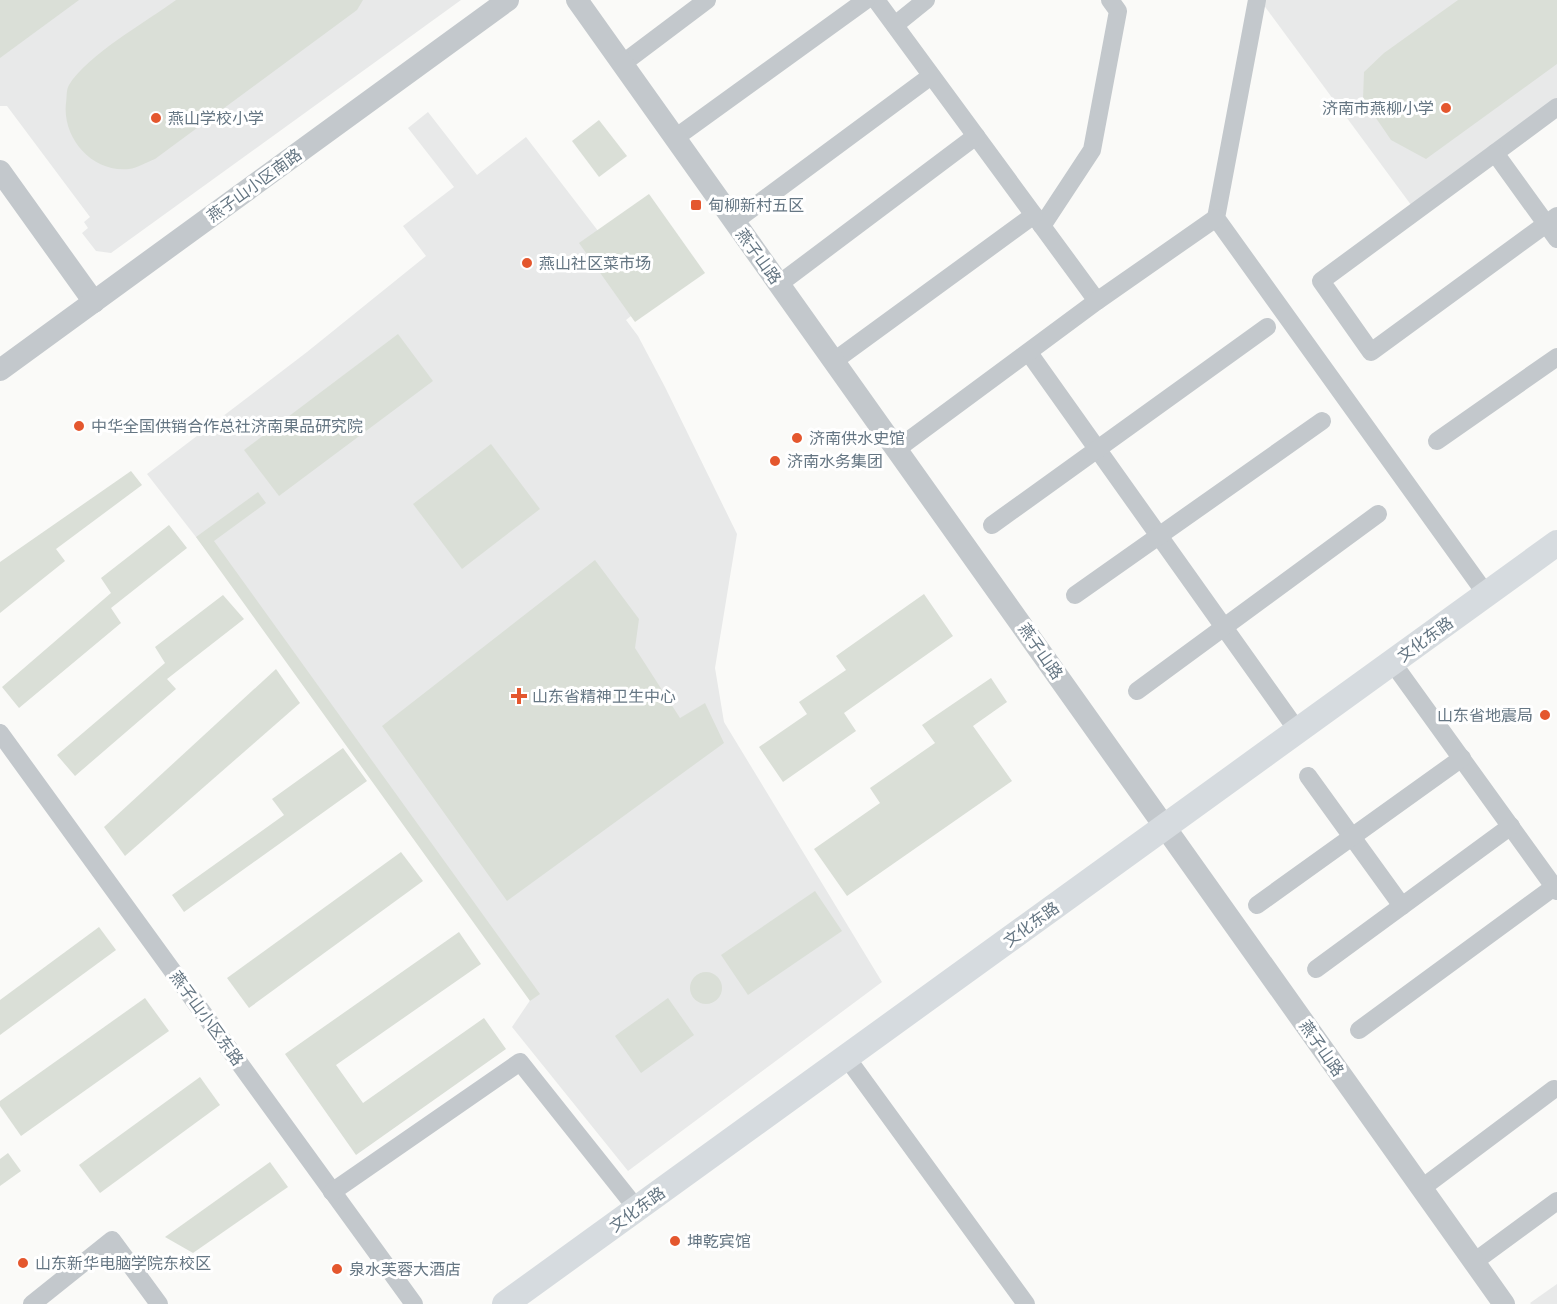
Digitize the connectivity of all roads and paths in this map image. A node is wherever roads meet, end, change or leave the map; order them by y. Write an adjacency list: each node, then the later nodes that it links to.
1 (508, 0): 25 (street, 燕子山小区南路)
2 (562, 0): 49 (street, 燕子山路)
3 (577, 0): 11 (street, 燕子山路)
4 (707, 0): 11 (street)
5 (866, 0): 15 (street)
6 (876, 0): 10 (street)
7 (926, 0): 10 (street)
8 (1110, 0): 19 (street)
9 (1257, 0): 18 (street)
10 (895, 25): 12 (street)
11 (622, 64): 15 (street, 燕子山路)
12 (932, 76): 14 (street); 21 (street)
13 (1557, 107): 16 (street)
14 (976, 136): 19 (street); 23 (street)
15 (675, 138): 21 (street, 燕子山路)
16 (1496, 153): 20 (street); 20 (street)
17 (0, 171): 25 (street)
18 (1216, 218): 24 (street); 39 (street)
19 (1038, 220): 24 (street); 29 (street)
20 (1551, 220): 22 (street)
21 (735, 222): 23 (street, 燕子山路)
22 (1557, 239)
23 (779, 284): 29 (street, 燕子山路)
24 (1097, 301): 27 (street)
25 (94, 302): 30 (street, 燕子山小区南路)
26 (1267, 327): 34 (street)
27 (1029, 353): 33 (street); 34 (street)
28 (1557, 357): 32 (street)
29 (834, 361): 33 (street, 燕子山路)
30 (0, 370)
31 (1322, 421): 37 (street)
32 (1437, 441)
33 (897, 449): 49 (street, 燕子山路)
34 (1097, 449): 36 (street); 37 (street)
35 (1378, 514): 41 (street)
36 (992, 525)
37 (1159, 536): 40 (street); 41 (street)
38 (1557, 543): 39 (main road, 文化东路)
39 (1486, 594): 42 (main road, 文化东路)
40 (1075, 595)
41 (1224, 627): 43 (street); 44 (street)
42 (1392, 662): 44 (main road, 文化东路); 46 (street)
43 (1137, 691)
44 (1297, 730): 49 (main road, 文化东路)
45 (0, 733): 59 (street, 燕子山小区东路)
46 (1462, 758): 48 (street); 50 (street)
47 (1308, 776): 50 (street)
48 (1511, 826): 51 (street); 53 (street)
49 (1160, 830): 56 (main road, 文化东路); 58 (street, 燕子山路); 68 (street, 燕子山路)
50 (1352, 837): 52 (street); 53 (street)
51 (1556, 889): 55 (street)
52 (1257, 905)
53 (1402, 906): 54 (street)
54 (1316, 969)
55 (1359, 1030)
56 (847, 1058): 61 (main road, 文化东路); 67 (street)
57 (1554, 1089): 58 (street)
58 (1422, 1188): 62 (street, 燕子山路)
59 (332, 1192): 61 (street); 65 (street, 燕子山小区东路)
60 (1557, 1201): 62 (street)
61 (637, 1209): 66 (main road, 文化东路)
62 (1474, 1262): 69 (street, 燕子山路)
63 (32, 1304): 64 (street)
64 (159, 1304)
65 (414, 1304)
66 (505, 1304)
67 (1026, 1304)
68 (1487, 1304)
69 (1504, 1304)

